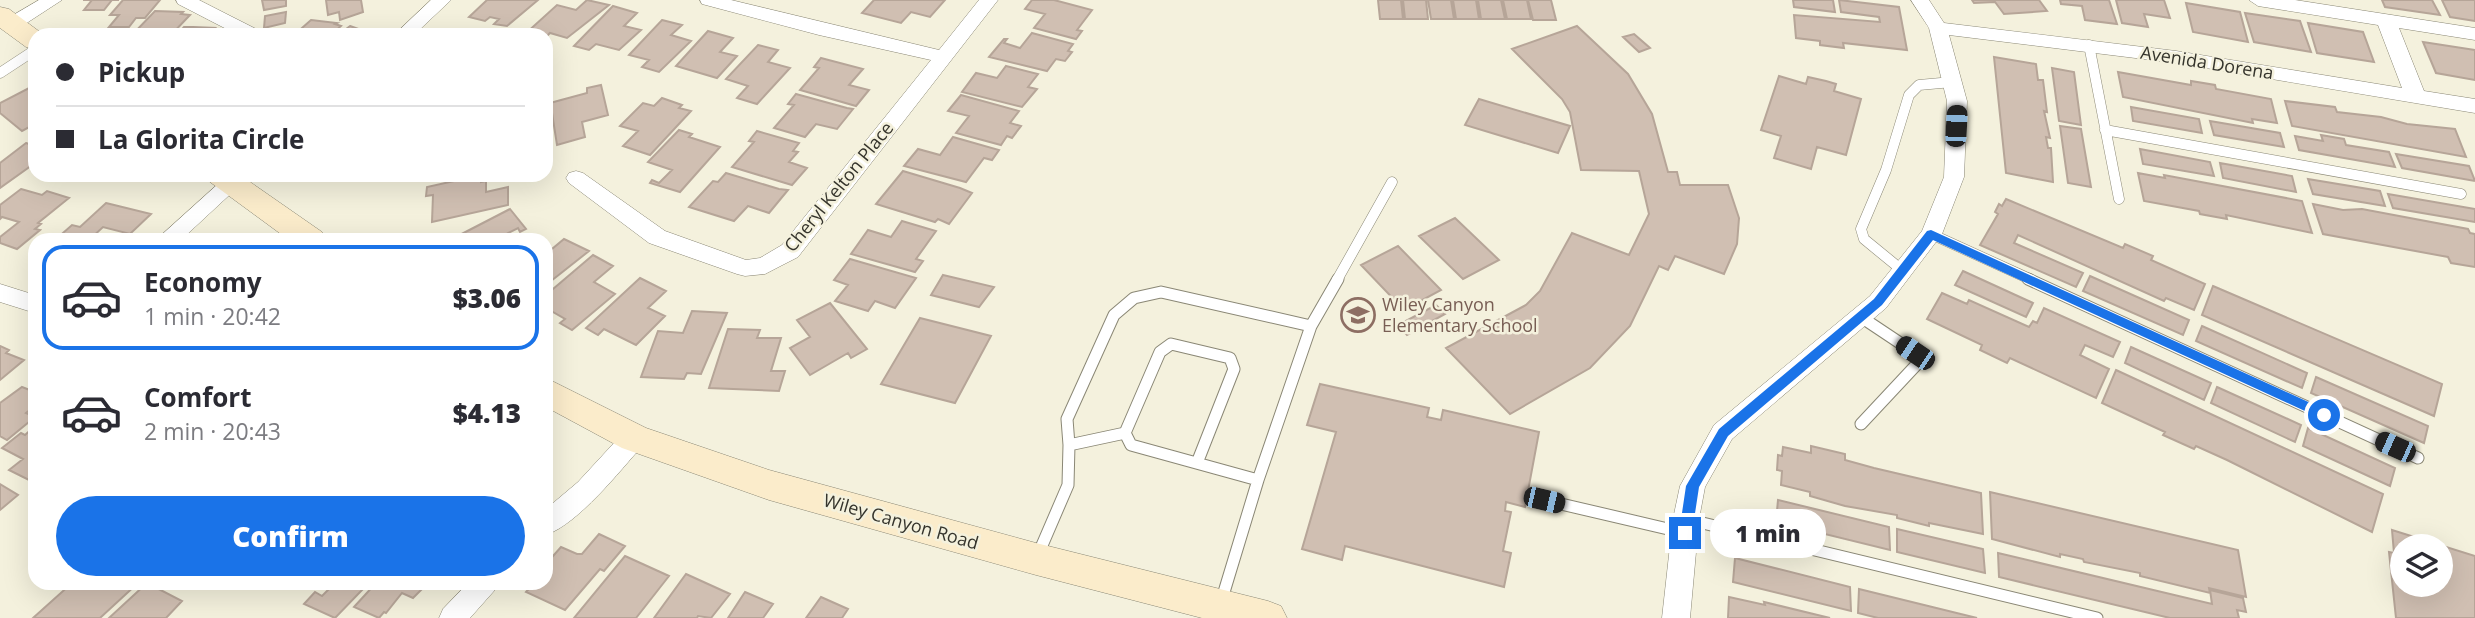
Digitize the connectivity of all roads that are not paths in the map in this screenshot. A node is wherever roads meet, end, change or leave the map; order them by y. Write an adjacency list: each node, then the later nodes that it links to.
1 (53, 0): 8 (street)
2 (185, 0): 10 (street)
3 (442, 0): 11 (street)
4 (712, 0): 17 (street)
5 (989, 0): 17 (street, Cheryl Kelton Place)
6 (1920, 0): 12 (street)
7 (2258, 0): 9 (street)
8 (6, 20): 14 (street)
9 (2386, 20): 13 (street); 20 (street)
10 (239, 28)
11 (411, 28)
12 (1938, 28): 15 (street, Avenida Dorena); 19 (street)
13 (2475, 33)
14 (28, 36)
15 (2089, 45): 20 (street, Avenida Dorena); 22 (lane)
16 (28, 55): 18 (lane)
17 (944, 57): 23 (street, Cheryl Kelton Place)
18 (0, 73)
19 (1952, 82): 31 (street); 32 (lane)
20 (2416, 97): 21 (street, Avenida Dorena)
21 (2475, 106)
22 (2105, 130): 27 (lane); 28 (lane)
23 (576, 178)
24 (227, 182): 29 (street)
25 (236, 182): 30 (street)
26 (1392, 182): 36 (lane)
27 (2461, 194)
28 (2119, 200)
29 (174, 233)
30 (302, 233)
31 (1931, 234): 32 (street); 42 (lane)
32 (1903, 271): 35 (street)
33 (0, 293): 34 (street)
34 (28, 302)
35 (1861, 317): 38 (lane); 47 (street)
36 (1311, 326): 41 (lane); 44 (lane)
37 (553, 395): 40 (street, Wiley Canyon Road)
38 (1861, 424)
39 (1125, 433): 41 (lane); 43 (lane); 43 (lane)
40 (634, 438): 46 (street); 48 (street, Wiley Canyon Road)
41 (1069, 445): 48 (lane)
42 (2418, 458)
43 (1197, 463): 44 (lane)
44 (1258, 480): 50 (lane)
45 (1544, 500): 47 (lane)
46 (553, 518)
47 (1686, 526): 53 (street); 54 (lane)
48 (1036, 559): 50 (street, Wiley Canyon Road)
49 (480, 590): 51 (street)
50 (1221, 605): 52 (street, Wiley Canyon Road)
51 (461, 616)
52 (1268, 618)
53 (1676, 618)
54 (2097, 618)

